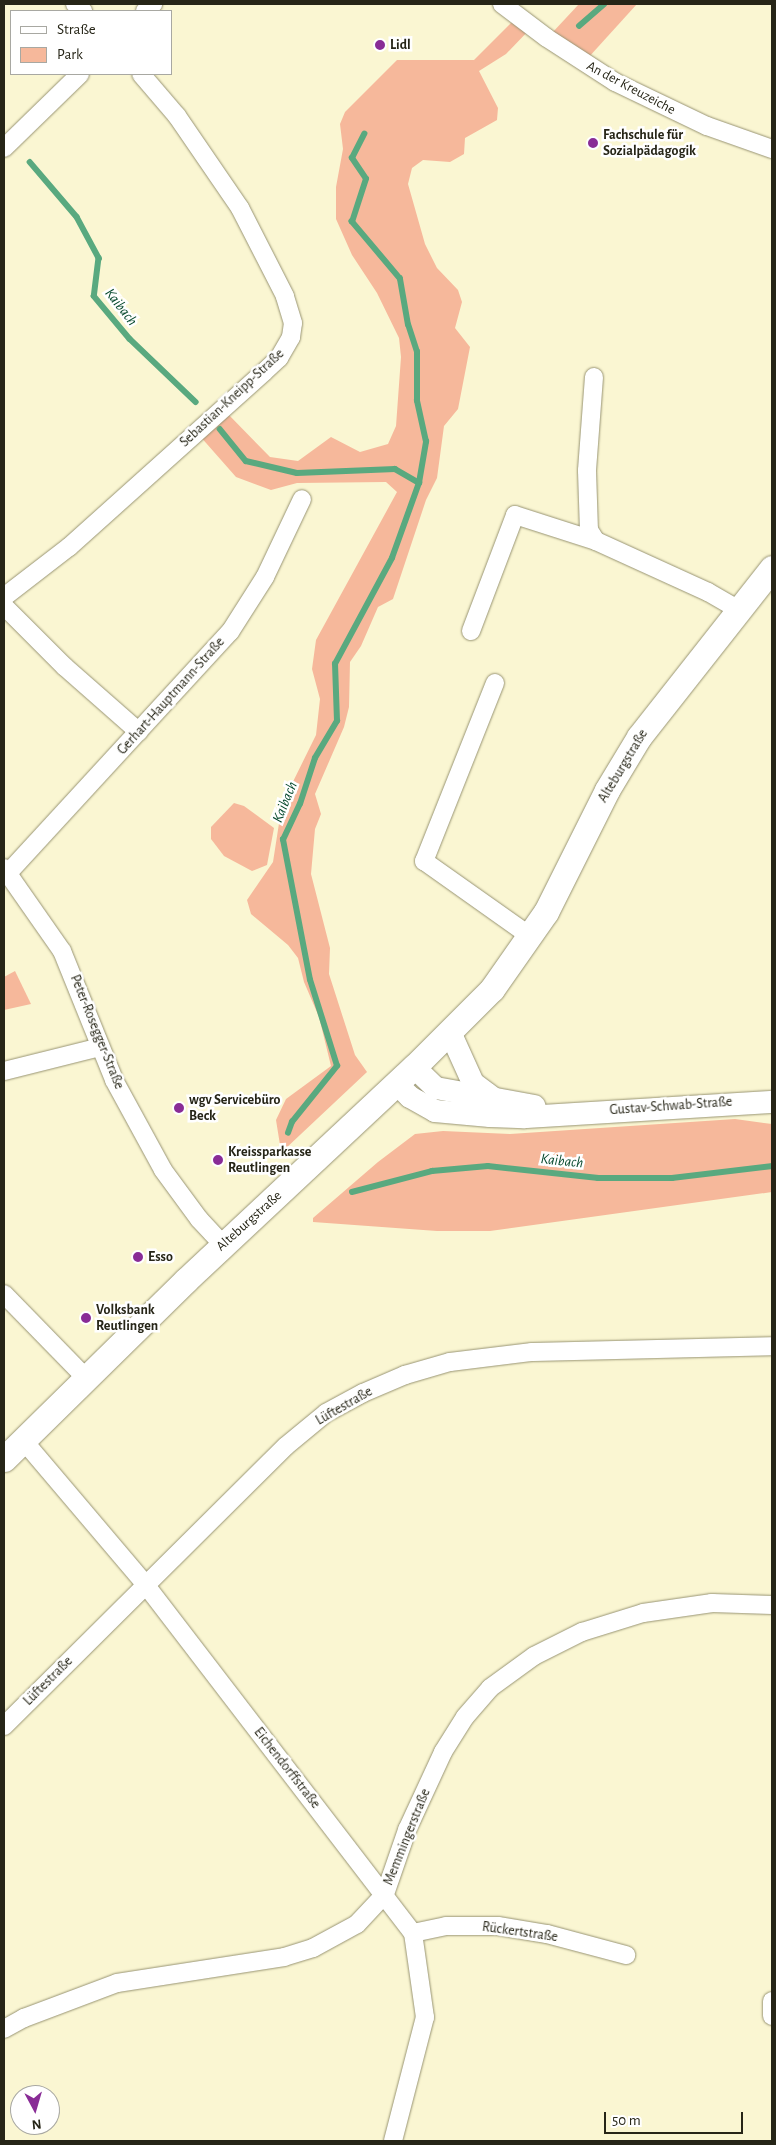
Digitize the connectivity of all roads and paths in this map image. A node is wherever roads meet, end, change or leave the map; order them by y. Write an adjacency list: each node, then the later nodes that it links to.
1 (502, 4): 5 (street, An der Kreuzeiche)
2 (79, 75): 4 (street)
3 (142, 75): 10 (street, Sebastian-Kneipp-Straße)
4 (4, 148)
5 (772, 149)
6 (594, 377): 8 (street)
7 (302, 499): 15 (street, Gerhart-Hauptmann-Straße)
8 (596, 541): 12 (street); 13 (street)
9 (772, 568): 12 (main road, Alteburgstraße)
10 (4, 597)
11 (4, 606): 15 (street)
12 (739, 610): 17 (main road, Alteburgstraße)
13 (471, 631)
14 (495, 683): 17 (street)
15 (138, 732): 16 (street, Gerhart-Hauptmann-Straße)
16 (6, 870): 19 (street, Peter-Rosegger-Straße)
17 (530, 936): 18 (main road, Alteburgstraße)
18 (450, 1032): 20 (main road, Alteburgstraße); 23 (street)
19 (100, 1047): 21 (street); 26 (street, Peter-Rosegger-Straße)
20 (414, 1067): 22 (main road, Alteburgstraße); 23 (street, Gustav-Schwab-Straße)
21 (4, 1071)
22 (397, 1084): 25 (street, Gustav-Schwab-Straße); 26 (main road, Alteburgstraße)
23 (495, 1100): 25 (street, Gustav-Schwab-Straße)
24 (772, 1102): 25 (street, Gustav-Schwab-Straße)
25 (570, 1113)
26 (223, 1245): 29 (main road, Alteburgstraße)
27 (4, 1294): 29 (street)
28 (772, 1346): 32 (street, Lüftestraße)
29 (86, 1378): 30 (main road, Alteburgstraße)
30 (23, 1440): 31 (main road, Alteburgstraße); 32 (street, Eichendorffstraße)
31 (4, 1459)
32 (145, 1584): 34 (street, Lüftestraße); 35 (street, Eichendorffstraße)
33 (772, 1605): 35 (street, Memmingerstraße)
34 (4, 1726)
35 (385, 1894): 36 (street, Eichendorffstraße); 40 (street, Memmingerstraße)
36 (413, 1933): 37 (street, Rückertstraße); 41 (street, Eichendorffstraße)
37 (626, 1955)
38 (772, 2001): 39 (street)
39 (772, 2016)
40 (4, 2029)
41 (392, 2141)

